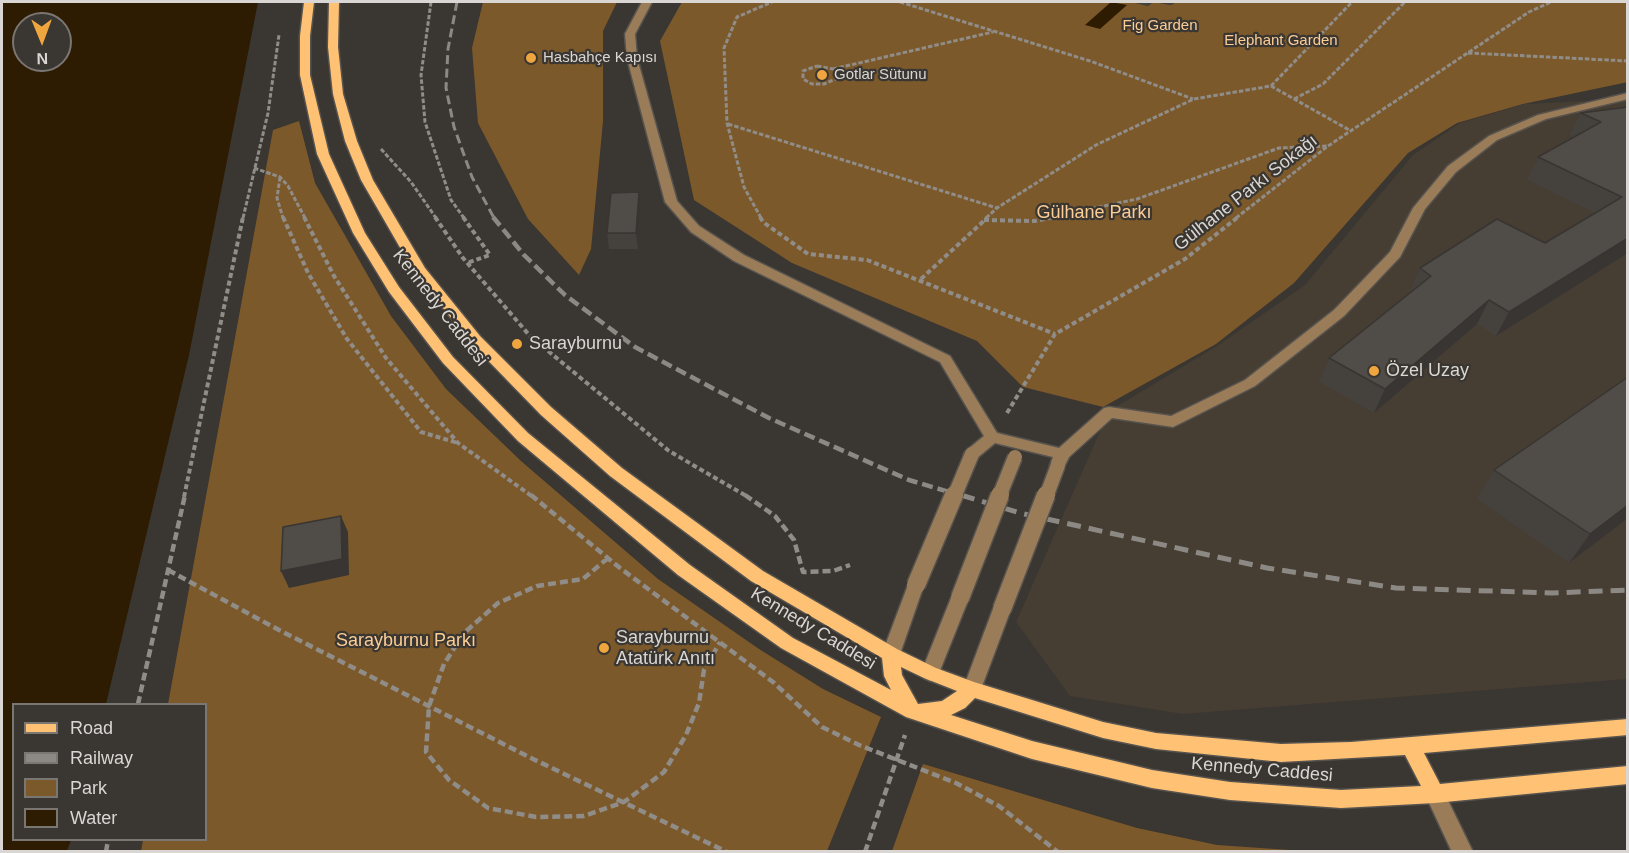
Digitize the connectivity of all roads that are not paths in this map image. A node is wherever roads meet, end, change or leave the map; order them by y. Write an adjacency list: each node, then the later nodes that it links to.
1 (309, 2): 11 (main road, Kennedy Caddesi)
2 (334, 2): 8 (main road, Kennedy Caddesi)
3 (647, 2): 5 (street)
4 (1628, 96): 7 (street)
5 (992, 437): 6 (street); 8 (street, bridge)
6 (1017, 451): 7 (street); 9 (street, bridge)
7 (1060, 460): 10 (street, bridge)
8 (891, 654): 9 (main road, Kennedy Caddesi); 11 (main road)
9 (930, 673): 10 (main road, Kennedy Caddesi)
10 (972, 689): 11 (main road); 13 (main road, Kennedy Caddesi)
11 (913, 711): 15 (main road, Kennedy Caddesi)
12 (1628, 727): 13 (main road, Kennedy Caddesi)
13 (1411, 747): 15 (main road)
14 (1628, 775): 15 (main road, Kennedy Caddesi)
15 (1435, 794): 16 (street)
16 (1463, 852)

